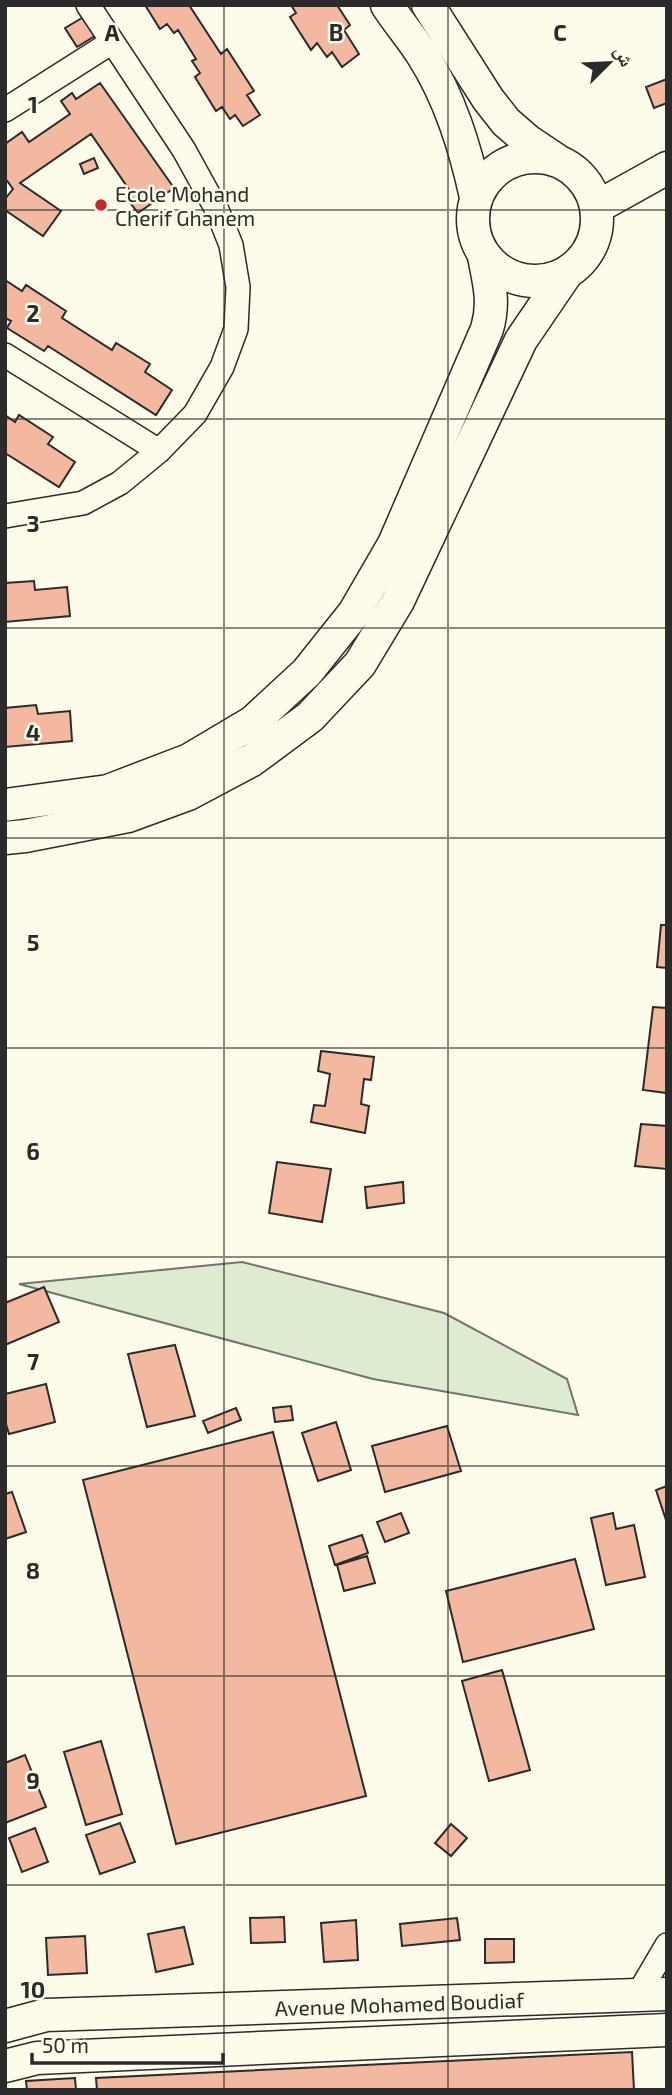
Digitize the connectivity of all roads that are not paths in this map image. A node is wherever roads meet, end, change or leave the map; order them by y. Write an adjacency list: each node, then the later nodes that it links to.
1 (88, 5): 4 (street)
2 (387, 5): 8 (main road)
3 (428, 5): 6 (main road)
4 (112, 42): 5 (street); 13 (street)
5 (5, 110)
6 (555, 159): 8 (main road); 9 (main road)
7 (667, 168): 9 (main road)
8 (476, 197): 10 (main road)
9 (597, 207): 11 (main road)
10 (484, 256): 11 (main road); 15 (main road)
11 (566, 274): 16 (main road)
12 (5, 355): 13 (street)
13 (159, 452): 14 (street)
14 (5, 516)
15 (5, 805)
16 (5, 838)
17 (667, 1945): 18 (street)
18 (652, 1995): 19 (main road, Avenue Mohamed Boudiaf)
19 (5, 2026)
20 (667, 2031): 21 (main road, Avenue Mohamed Boudiaf)
21 (5, 2066)

